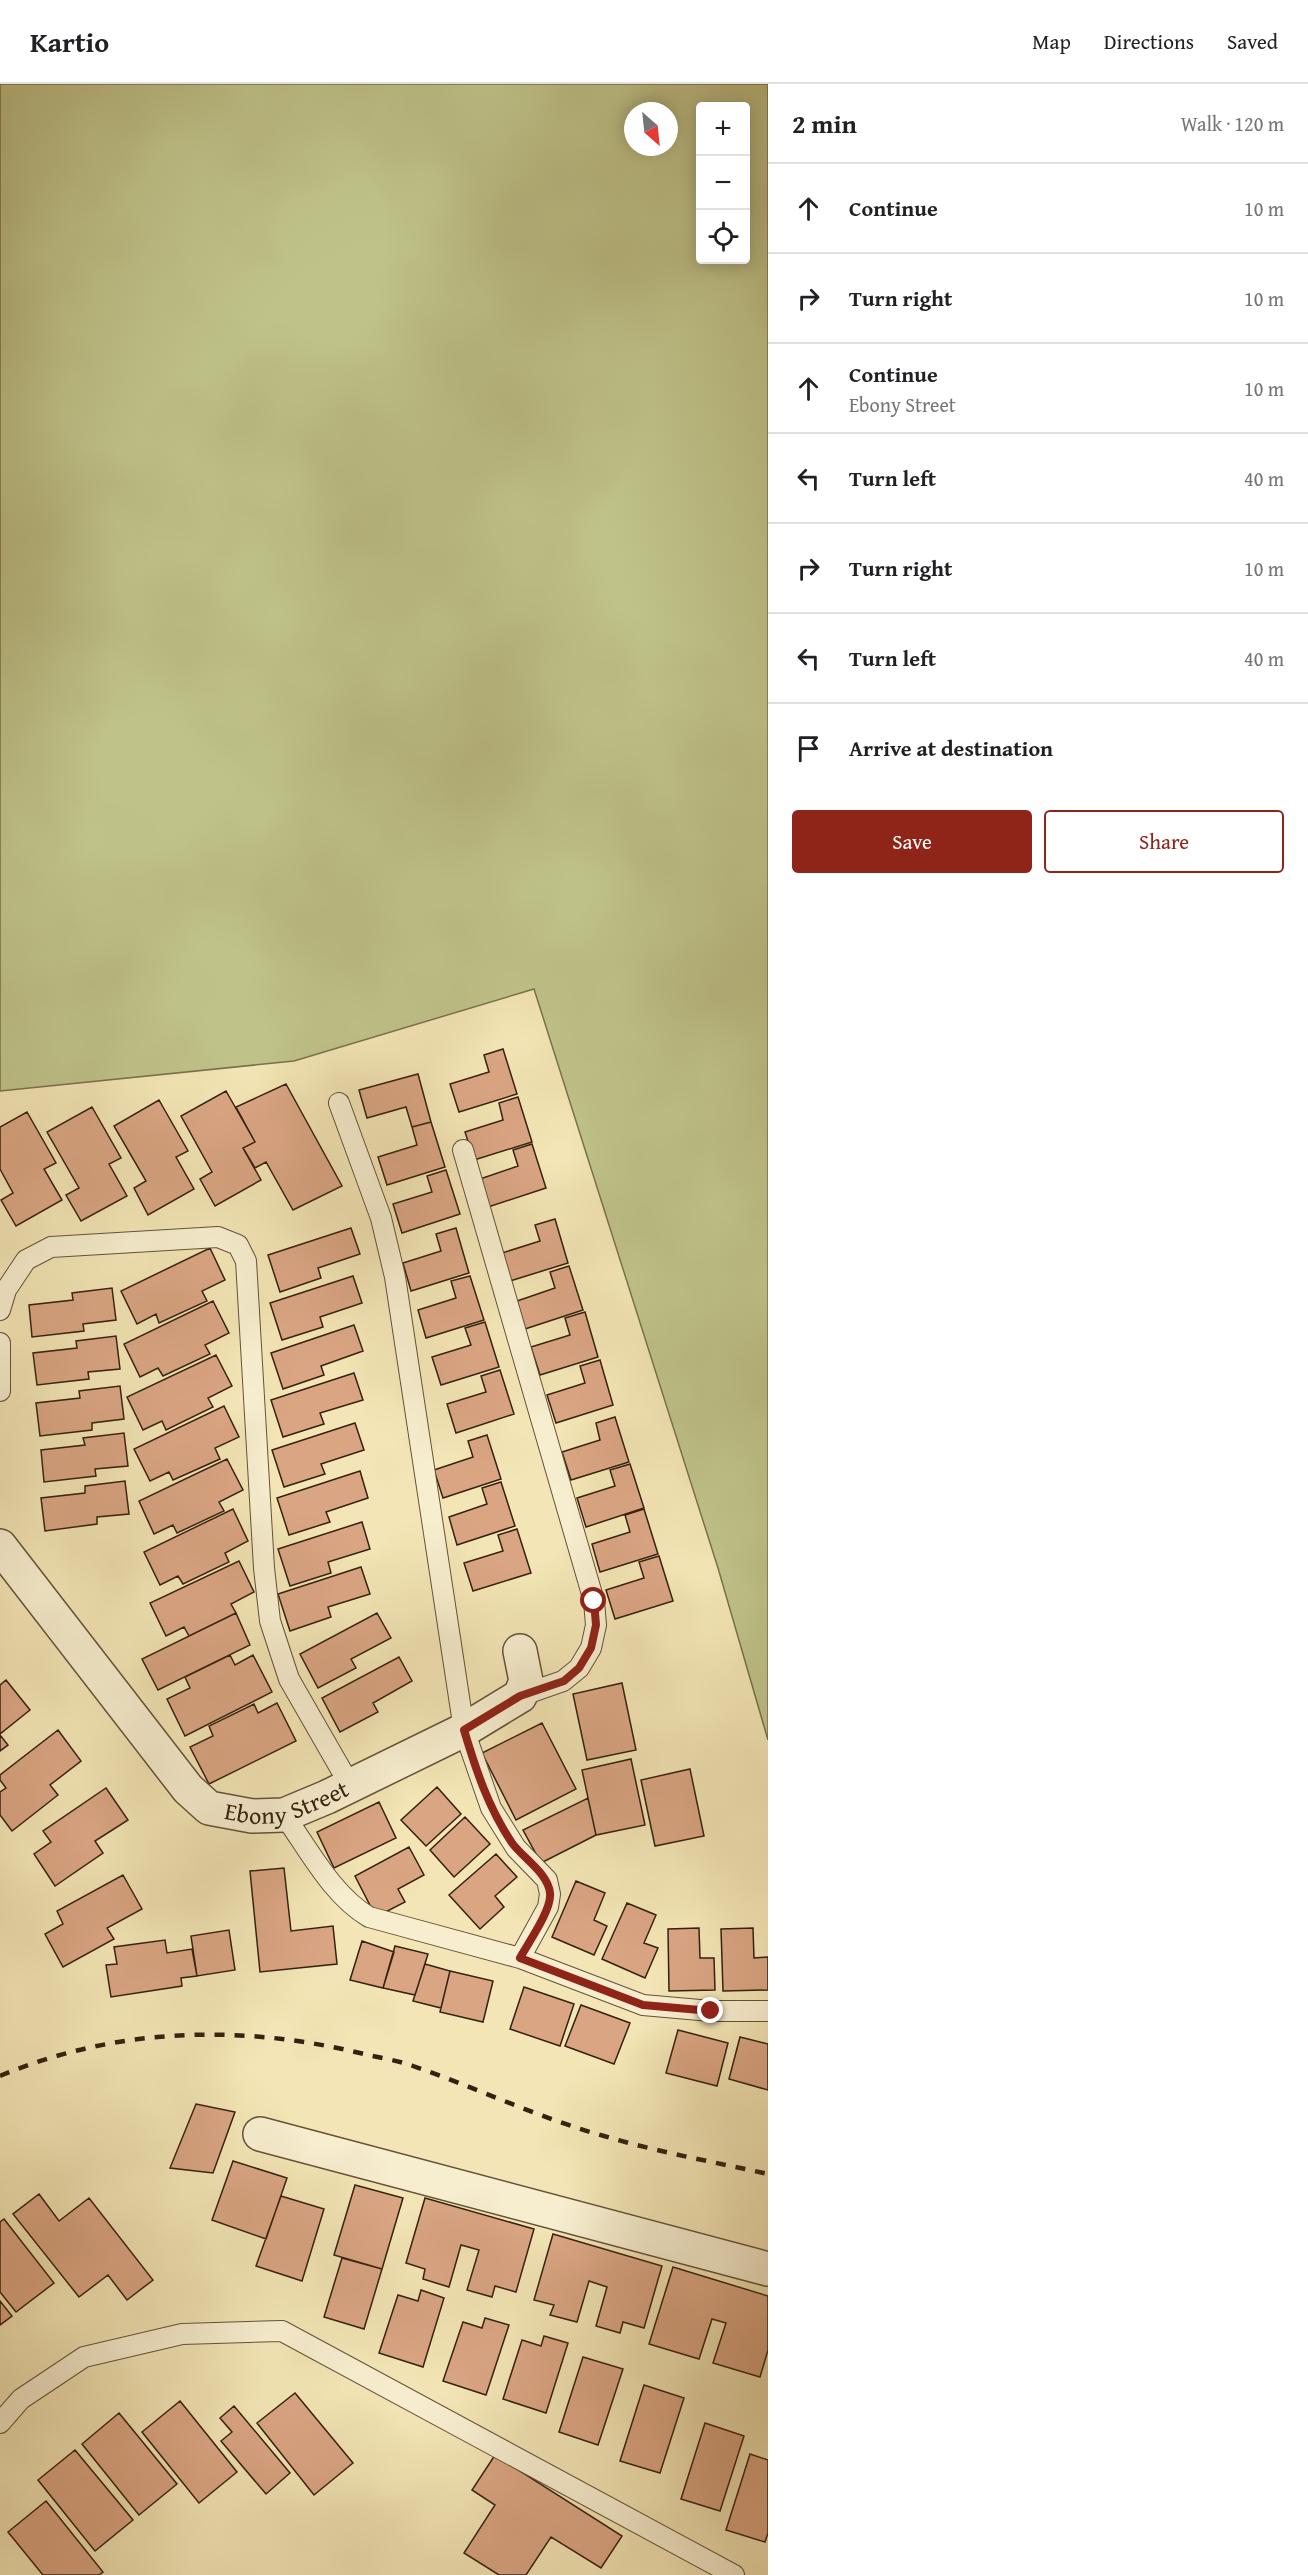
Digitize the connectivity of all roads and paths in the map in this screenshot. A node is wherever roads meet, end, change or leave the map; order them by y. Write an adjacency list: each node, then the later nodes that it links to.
1 (339, 1104): 10 (lane)
2 (463, 1150): 9 (lane)
3 (3, 1290): 4 (lane); 11 (lane)
4 (0, 1310)
5 (0, 1342): 6 (lane)
6 (0, 1391)
7 (0, 1546): 12 (street, Ebony Street)
8 (520, 1651): 9 (street)
9 (520, 1696): 10 (street, Ebony Street)
10 (464, 1730): 11 (street, Ebony Street); 13 (lane)
11 (351, 1787): 12 (street, Ebony Street)
12 (284, 1815): 13 (lane)
13 (520, 1958): 14 (lane)
14 (768, 2011)
15 (260, 2134): 16 (street)
16 (768, 2270)
17 (0, 2423): 18 (lane)
18 (734, 2575)

